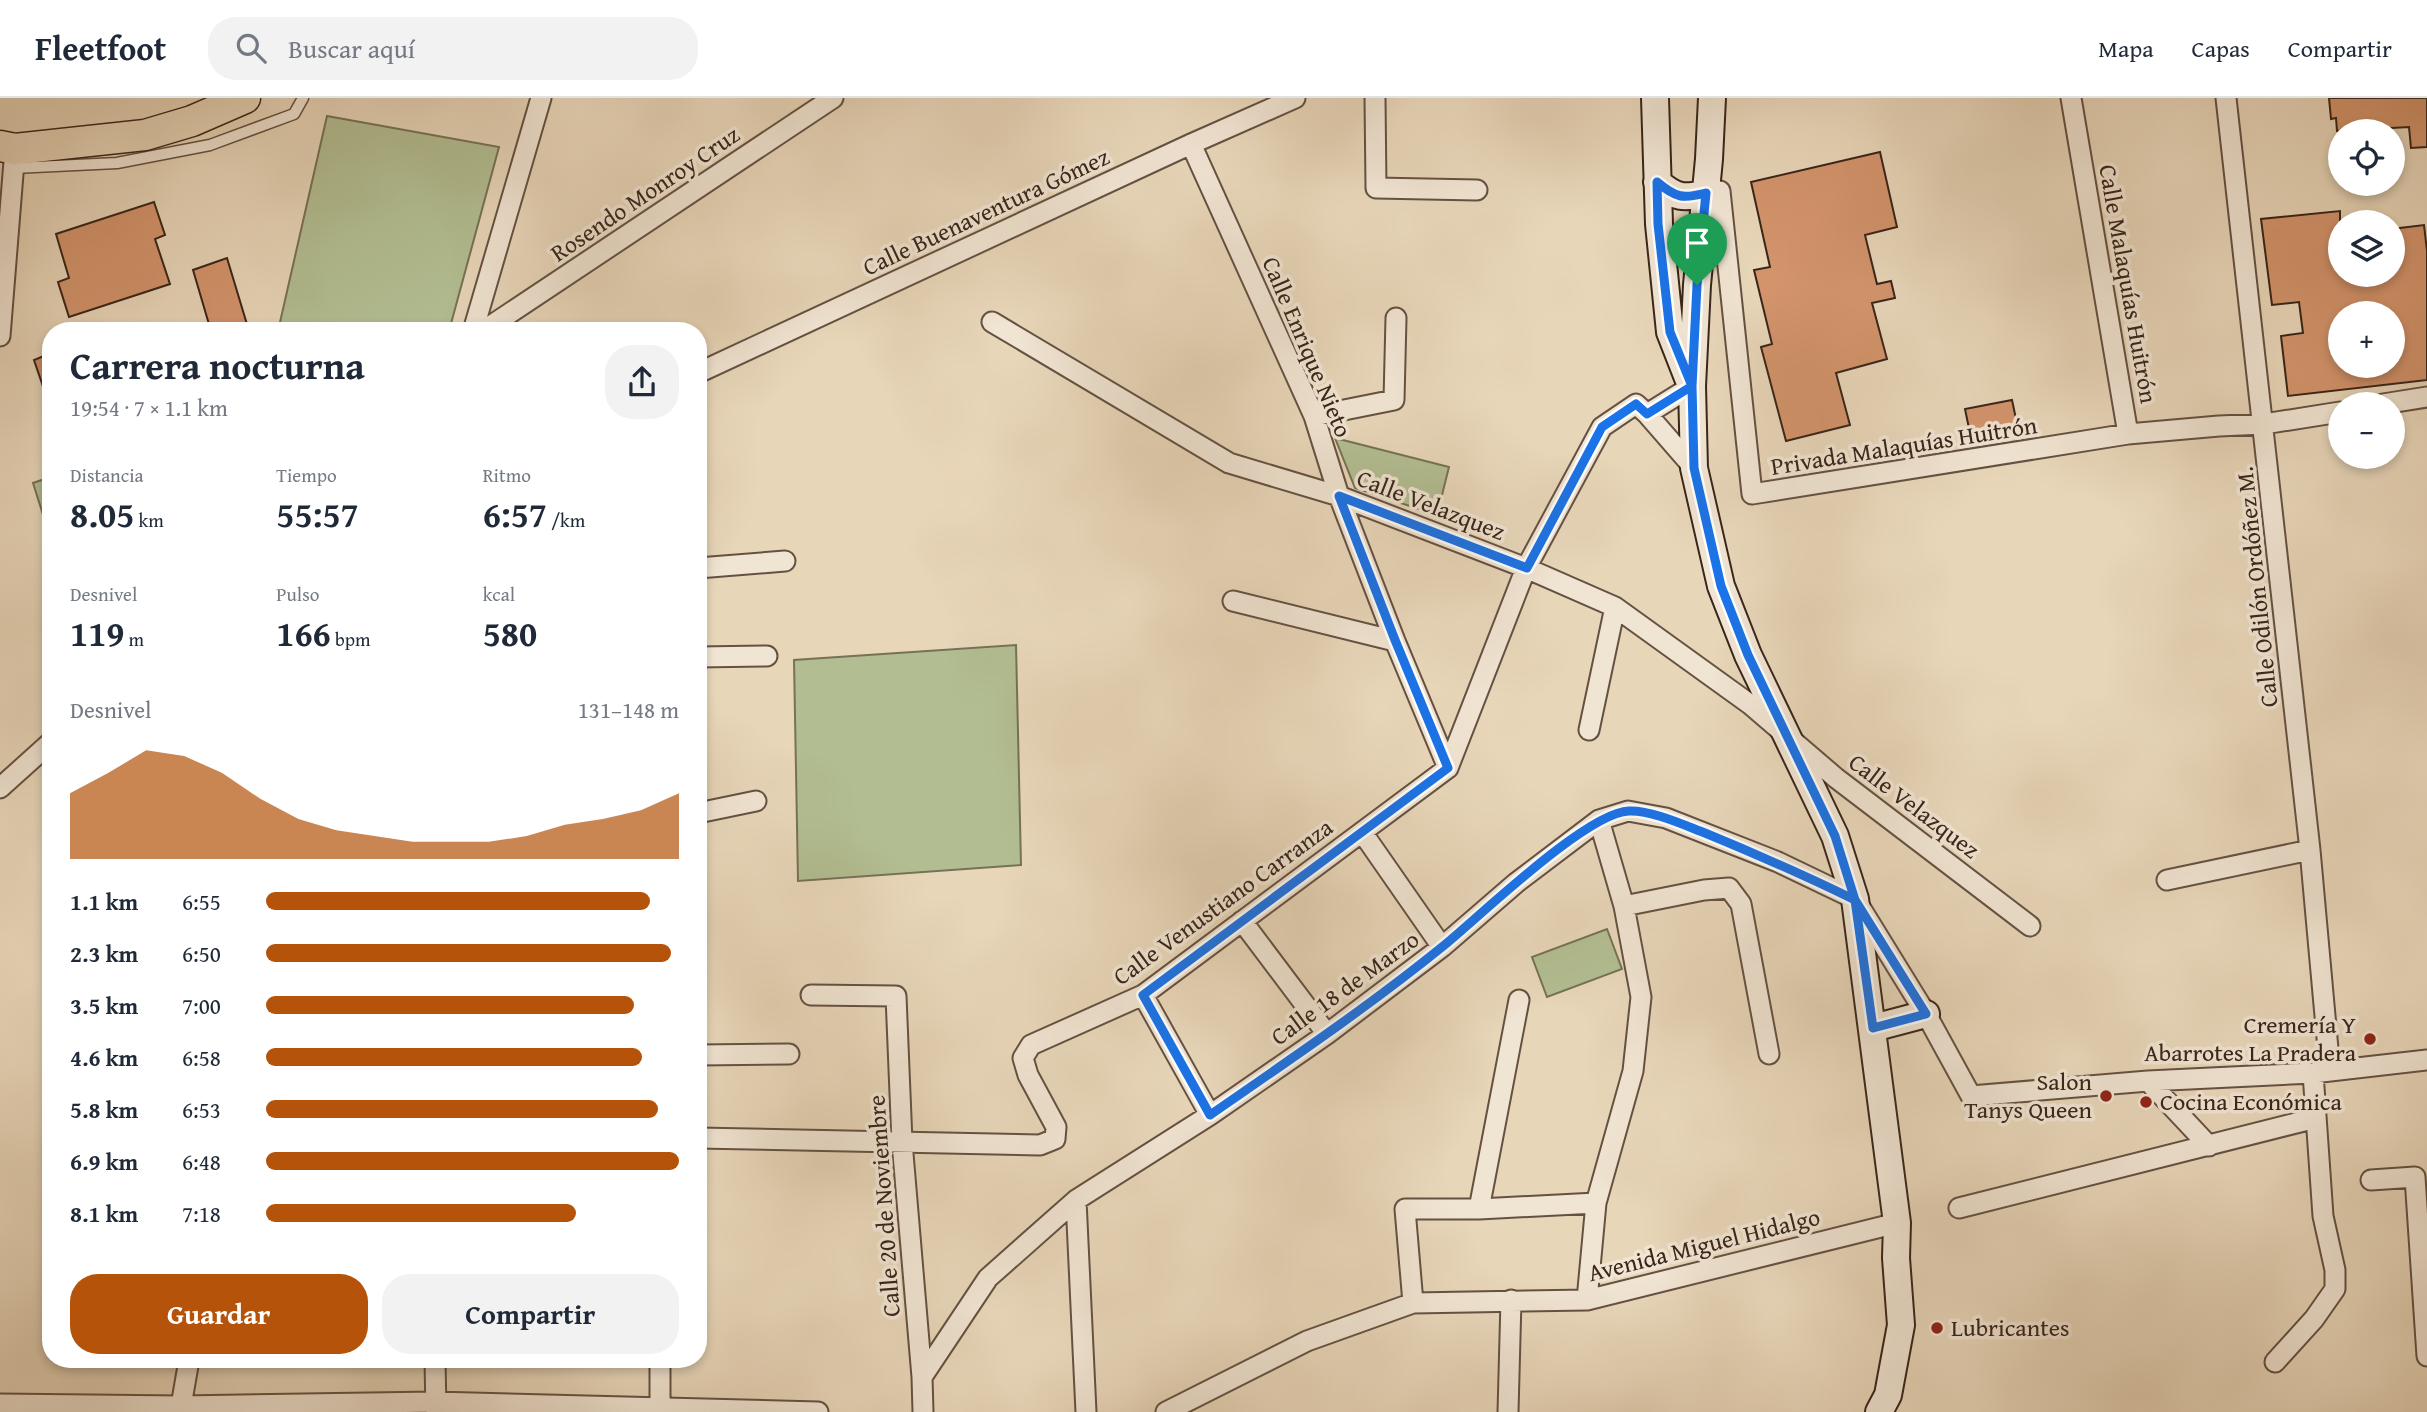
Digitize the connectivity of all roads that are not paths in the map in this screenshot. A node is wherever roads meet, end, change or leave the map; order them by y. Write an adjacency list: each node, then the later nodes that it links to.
1 (245, 98): 12 (main road)
2 (303, 98): 12 (lane)
3 (541, 98): 18 (street)
4 (833, 98): 19 (street, Rosendo Monroy Cruz)
5 (1294, 98): 11 (street, Calle Buenaventura Gómez)
6 (1376, 98): 14 (street)
7 (1655, 98): 13 (main road)
8 (1712, 98): 15 (main road)
9 (2071, 98): 30 (street, Calle Malaquías Huitrón)
10 (2226, 98): 29 (street, Calle Odilón Ordóñez M.)
11 (1191, 144): 22 (street, Calle Buenaventura Gómez); 28 (street, Calle Enrique Nieto)
12 (10, 154): 16 (street)
13 (1657, 182): 15 (main road); 23 (main road)
14 (1477, 190)
15 (1706, 193): 23 (main road); 30 (street, Privada Malaquías Huitrón)
16 (5, 199): 21 (street)
17 (1396, 318): 28 (street)
18 (476, 322)
19 (497, 322)
20 (992, 322): 32 (street, Calle Velazquez)
21 (0, 336)
22 (707, 369)
23 (1692, 386): 26 (street); 31 (main road)
24 (2427, 397): 25 (street)
25 (2405, 400)
26 (1647, 414): 31 (street); 35 (street)
27 (2328, 414): 29 (street, Calle Malaquías Huitrón)
28 (1314, 416): 32 (street, Calle Enrique Nieto)
29 (2264, 424): 30 (street, Calle Malaquías Huitrón); 50 (street, Calle Odilón Ordóñez M.)
30 (2128, 434)
31 (1694, 468): 42 (main road)
32 (1339, 496): 35 (street, Calle Velazquez); 38 (street, Calle Enrique Nieto)
33 (785, 561): 34 (street)
34 (707, 567)
35 (1527, 568): 37 (street, Calle Velazquez); 44 (street)
36 (1233, 601): 38 (street)
37 (1615, 607): 41 (street); 42 (street, Calle Velazquez)
38 (1395, 640): 44 (street, Calle Enrique Nieto)
39 (767, 656): 40 (street)
40 (707, 657)
41 (1589, 730)
42 (1788, 738): 52 (main road); 55 (street, Calle Velazquez)
43 (42, 750): 45 (street)
44 (1448, 768): 49 (street, Calle Venustiano Carranza)
45 (0, 788)
46 (756, 801): 47 (street)
47 (707, 811)
48 (1599, 820): 52 (street, Calle 18 de Marzo); 53 (street); 56 (street, Calle 18 de Marzo)
49 (1362, 832): 54 (street, Calle Venustiano Carranza); 56 (street)
50 (2310, 850): 51 (street); 67 (street, Calle Odilón Ordóñez M.)
51 (2167, 880)
52 (1855, 900): 60 (street); 61 (main road)
53 (1624, 906): 64 (street); 76 (street)
54 (1242, 921): 58 (street, Calle Venustiano Carranza); 62 (street)
55 (2031, 926)
56 (1442, 947): 62 (street, Calle 18 de Marzo)
57 (811, 995): 72 (street, Calle 20 de Noviembre)
58 (1143, 995): 69 (street); 72 (street, Calle Venustiano Carranza)
59 (1519, 1000): 78 (street)
60 (1926, 1014): 61 (main road); 68 (street)
61 (1873, 1028): 79 (main road)
62 (1327, 1034): 69 (street, Calle 18 de Marzo)
63 (789, 1054): 65 (street)
64 (1769, 1054)
65 (707, 1055)
66 (2427, 1060): 67 (street)
67 (2321, 1072): 68 (street); 70 (street, Calle Odilón Ordóñez M.)
68 (2148, 1081): 73 (street)
69 (1210, 1115): 75 (street, Calle 18 de Marzo)
70 (2316, 1118): 73 (street); 84 (street, Calle Odilón Ordóñez M.)
71 (707, 1138): 72 (street)
72 (902, 1142): 88 (street, Calle 20 de Noviembre)
73 (2209, 1146): 77 (street)
74 (2371, 1180): 83 (street)
75 (1076, 1200): 88 (street, Calle 18 de Marzo); 95 (street)
76 (1596, 1203): 78 (street); 81 (street)
77 (1959, 1208)
78 (1479, 1209): 82 (street)
79 (1897, 1223): 81 (street, Avenida Miguel Hidalgo); 98 (main road)
80 (1511, 1300): 81 (street, Avenida Miguel Hidalgo); 82 (street, Avenida Miguel Hidalgo); 97 (street)
81 (1587, 1300)
82 (1413, 1303): 96 (street, Avenida Miguel Hidalgo)
83 (2427, 1356)
84 (2275, 1362)
85 (188, 1368): 91 (street)
86 (435, 1368): 90 (street)
87 (660, 1368): 92 (street)
88 (922, 1377): 94 (street, Calle 20 de Noviembre)
89 (0, 1404): 91 (street)
90 (435, 1407): 91 (street); 92 (street)
91 (181, 1409)
92 (660, 1410): 93 (street)
93 (818, 1412)
94 (923, 1412)
95 (1086, 1412)
96 (1166, 1412)
97 (1508, 1412)
98 (1879, 1412)

